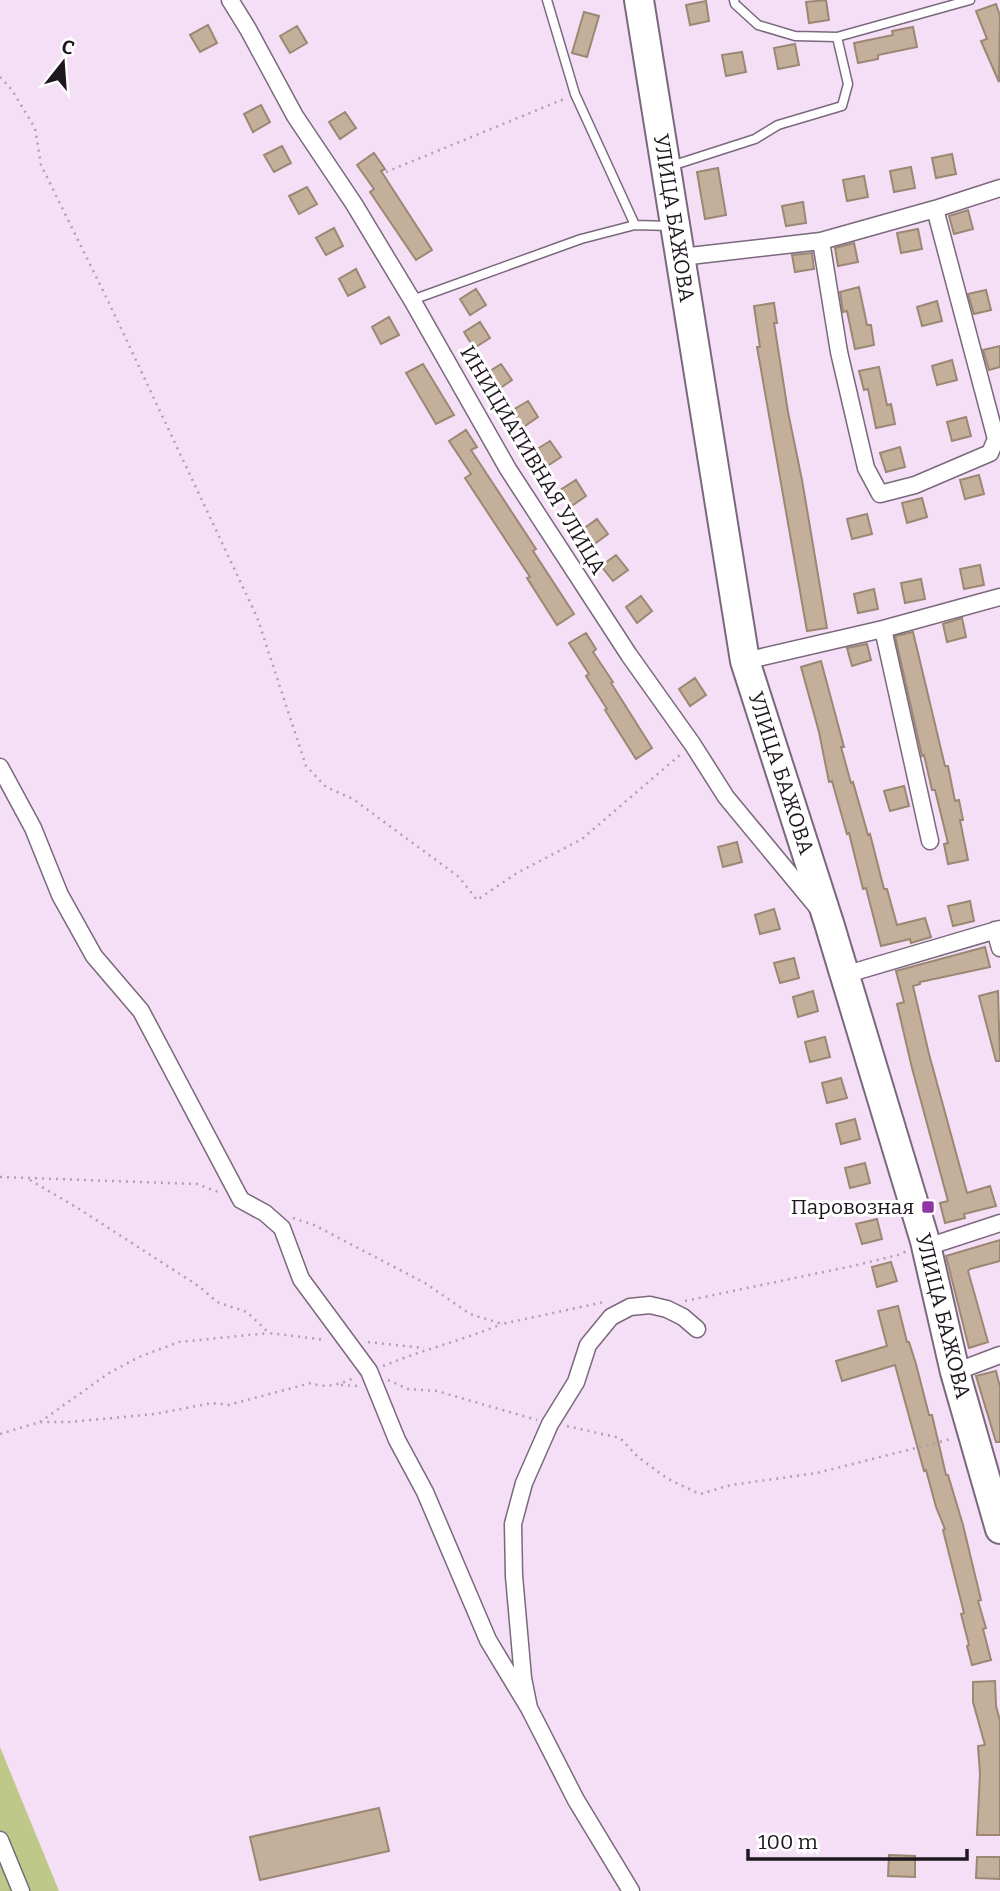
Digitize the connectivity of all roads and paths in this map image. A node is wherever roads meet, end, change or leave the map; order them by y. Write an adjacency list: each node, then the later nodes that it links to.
1 (230, 0): 17 (street, ИНИЦИАТИВНАЯ УЛИЦА)
2 (547, 0): 8 (lane)
3 (639, 0): 9 (highway, УЛИЦА БАЖОВА)
4 (734, 0): 6 (lane)
5 (970, 0): 6 (lane)
6 (837, 37): 9 (lane)
7 (0, 77): 21 (path)
8 (575, 94): 10 (path); 13 (lane)
9 (666, 167): 14 (highway, УЛИЦА БАЖОВА)
10 (386, 172)
11 (1000, 188): 12 (street)
12 (934, 209): 15 (street); 15 (street)
13 (635, 225): 14 (lane); 17 (lane)
14 (676, 226): 16 (highway, УЛИЦА БАЖОВА)
15 (821, 241): 16 (street)
16 (681, 257): 20 (highway, УЛИЦА БАЖОВА)
17 (412, 300): 21 (street, ИНИЦИАТИВНАЯ УЛИЦА)
18 (1000, 597): 19 (street)
19 (883, 629): 20 (street); 23 (street)
20 (745, 661): 24 (highway, УЛИЦА БАЖОВА)
21 (692, 744): 24 (street, ИНИЦИАТИВНАЯ УЛИЦА)
22 (0, 767): 30 (street)
23 (930, 841)
24 (829, 923): 27 (highway, УЛИЦА БАЖОВА)
25 (997, 929): 26 (street); 27 (street)
26 (1000, 948)
27 (844, 975): 33 (highway, УЛИЦА БАЖОВА)
28 (0, 1177): 29 (path)
29 (28, 1179): 30 (path); 38 (path)
30 (241, 1200): 39 (street)
31 (290, 1217): 36 (path)
32 (1000, 1223): 33 (street)
33 (926, 1244): 35 (path); 43 (highway, УЛИЦА БАЖОВА)
34 (605, 1302): 36 (path)
35 (674, 1303)
36 (502, 1324): 40 (path)
37 (697, 1329): 45 (street)
38 (269, 1333): 39 (path); 44 (path)
39 (347, 1339): 40 (path); 42 (street)
40 (427, 1348): 42 (path)
41 (1000, 1355): 43 (street)
42 (369, 1371): 44 (path); 45 (path); 49 (street)
43 (955, 1372): 46 (highway, УЛИЦА БАЖОВА)
44 (40, 1422): 47 (path)
45 (550, 1424): 46 (path); 49 (street)
46 (974, 1433): 48 (highway, УЛИЦА БАЖОВА)
47 (0, 1434)
48 (1000, 1529)
49 (529, 1708): 52 (street)
50 (0, 1840): 51 (street)
51 (21, 1891)
52 (631, 1891)

